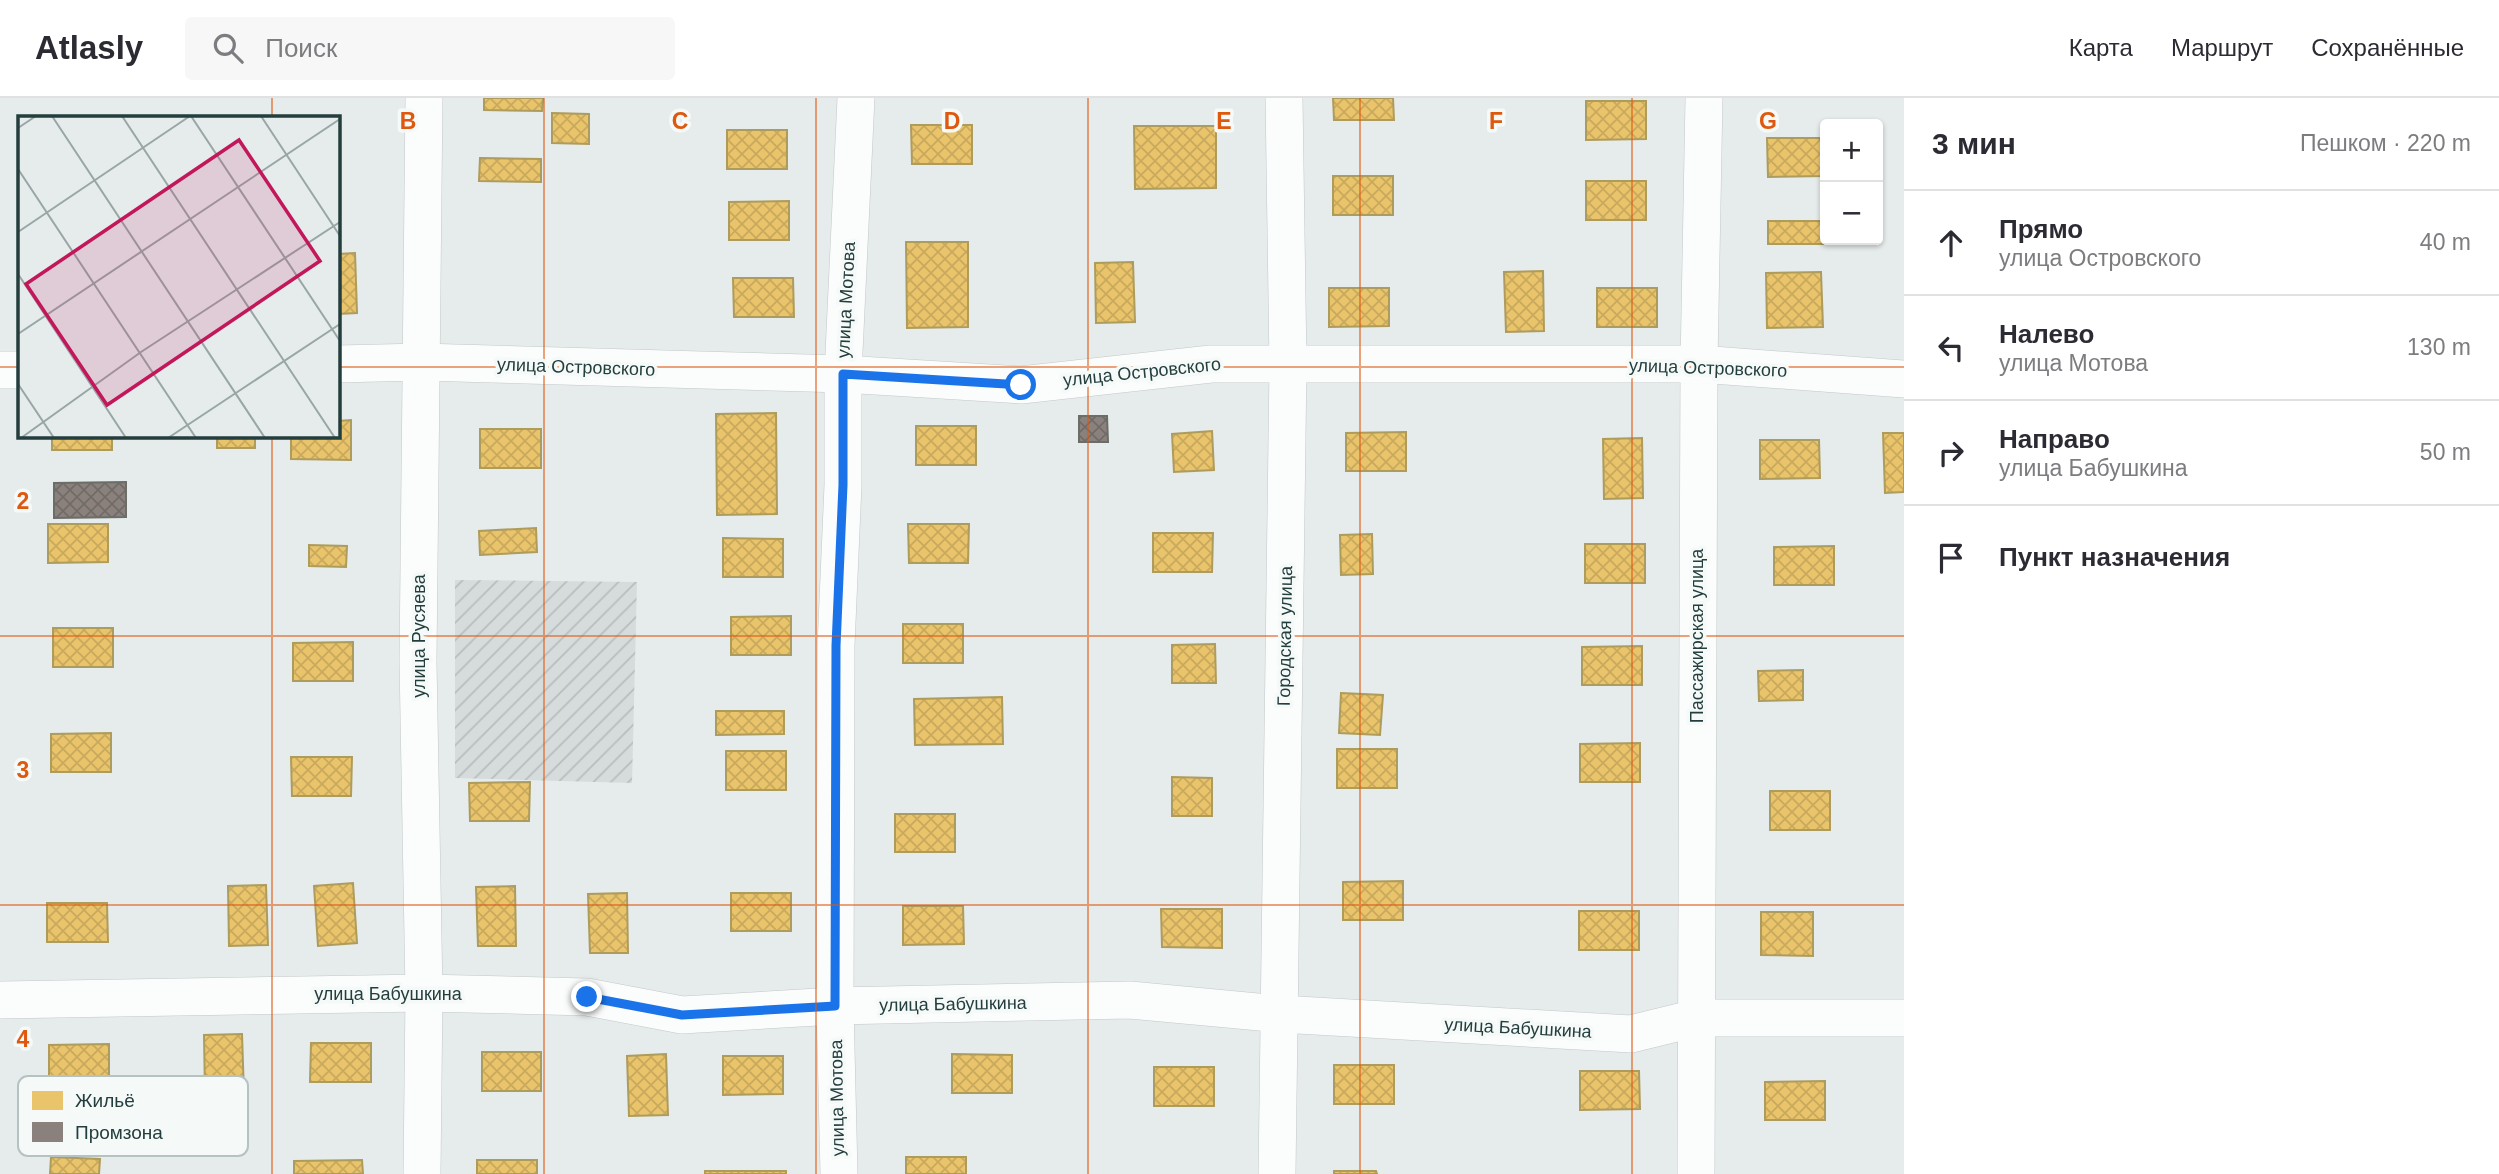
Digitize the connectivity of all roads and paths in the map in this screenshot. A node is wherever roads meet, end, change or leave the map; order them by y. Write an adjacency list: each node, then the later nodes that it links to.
1 (424, 98): 5 (street, улица Русяева)
2 (856, 98): 11 (street, улица Мотова)
3 (1284, 98): 8 (street, Городская улица)
4 (1704, 98): 7 (street, Пассажирская улица)
5 (421, 362): 6 (street, улица Островского); 11 (street, улица Островского); 13 (street, улица Русяева)
6 (340, 364)
7 (1699, 364): 8 (street, улица Островского); 12 (street, улица Островского); 17 (street, Пассажирская улица)
8 (1288, 365): 11 (street, улица Островского); 16 (street, Городская улица)
9 (0, 370): 10 (street)
10 (18, 370)
11 (843, 374): 15 (street, улица Мотова)
12 (1904, 379)
13 (424, 993): 14 (street, улица Бабушкина); 15 (street, улица Бабушкина); 19 (street, улица Русяева)
14 (0, 1000)
15 (835, 1006): 16 (street, улица Бабушкина); 20 (street, улица Мотова)
16 (1280, 1014): 17 (street, улица Бабушкина); 21 (street, Городская улица)
17 (1696, 1018): 18 (street, улица Бабушкина); 22 (street, Пассажирская улица)
18 (1904, 1018)
19 (422, 1174)
20 (839, 1174)
21 (1277, 1174)
22 (1696, 1174)

